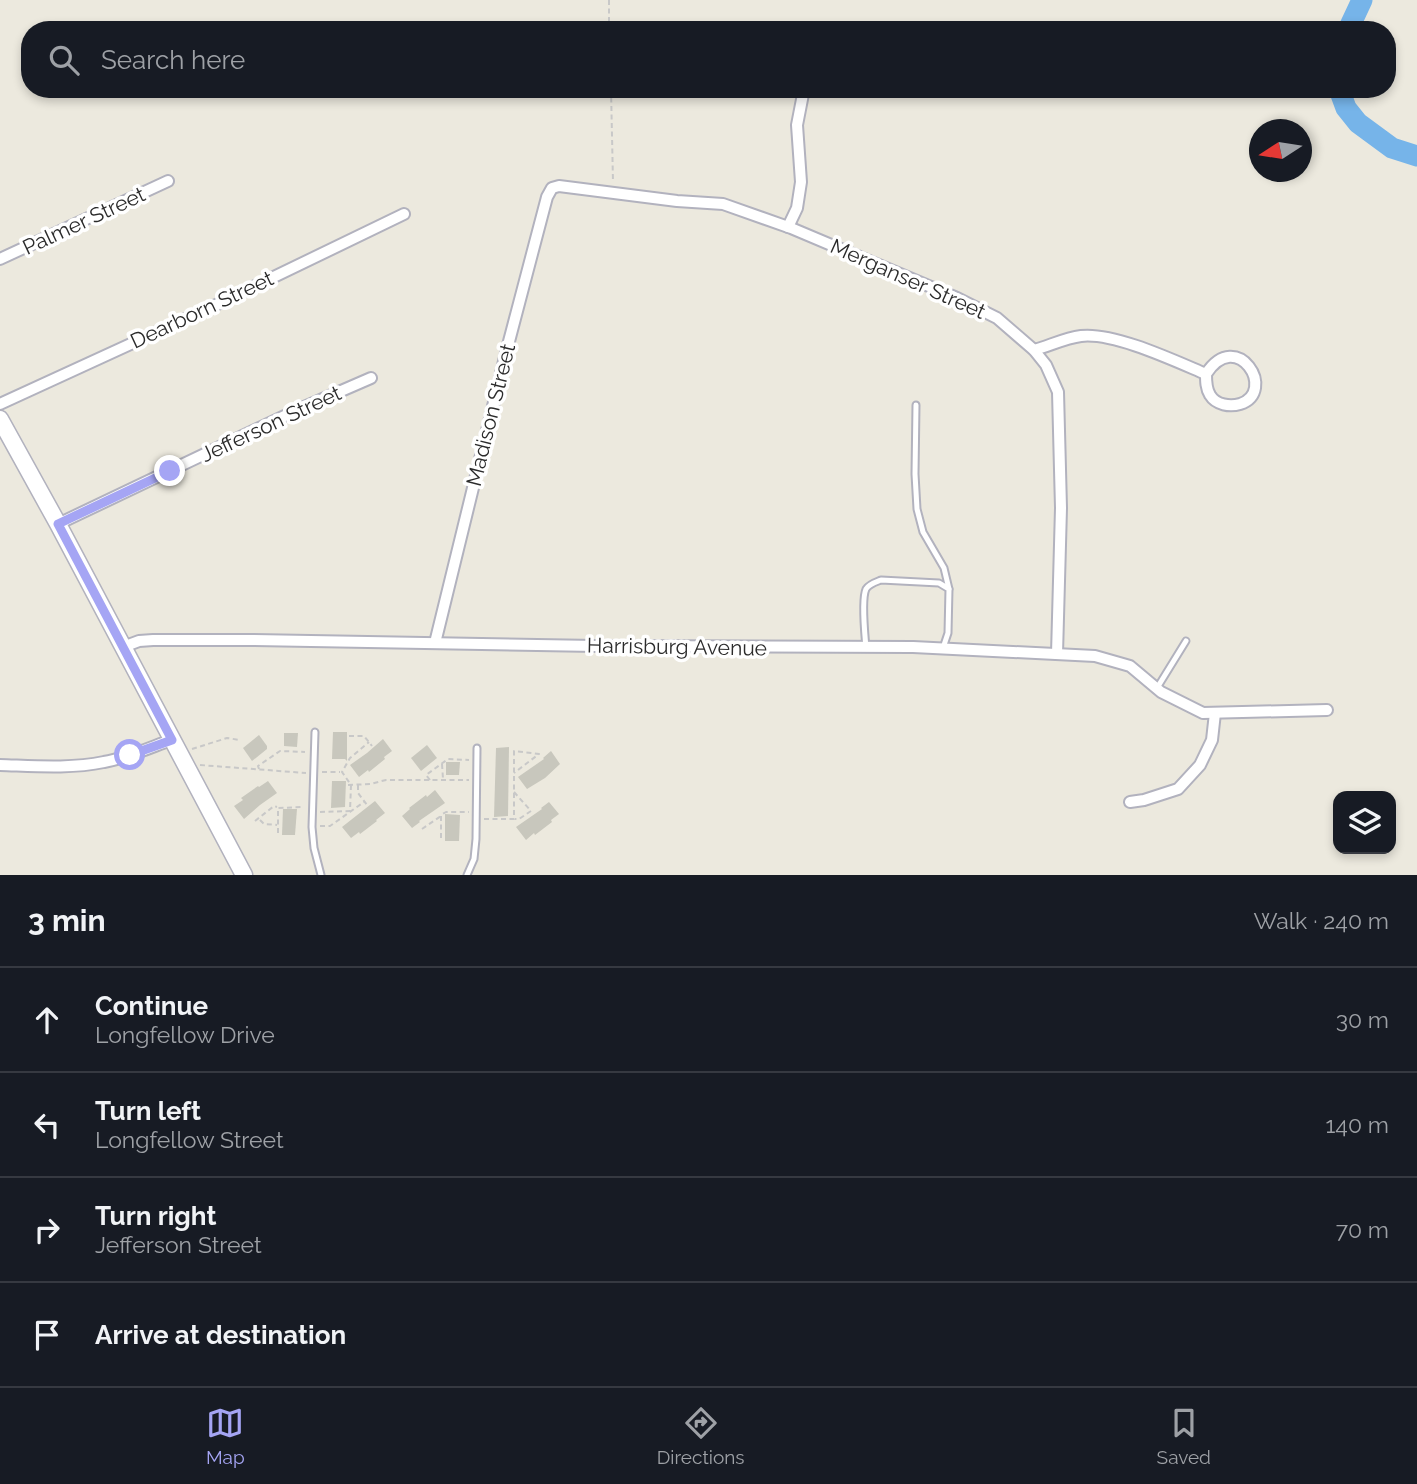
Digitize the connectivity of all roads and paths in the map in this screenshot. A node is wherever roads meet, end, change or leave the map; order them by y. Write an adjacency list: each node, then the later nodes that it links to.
1 (609, 0): 2 (path)
2 (609, 21)
3 (611, 98): 7 (path)
4 (802, 98): 9 (street)
5 (168, 181): 10 (street, Palmer Street)
6 (552, 188): 7 (street, Merganser Street); 20 (street, Madison Street)
7 (614, 193): 9 (street, Merganser Street)
8 (404, 214): 14 (street, Dearborn Street)
9 (788, 227): 11 (street, Merganser Street)
10 (0, 260)
11 (1034, 351): 12 (street); 24 (street, Merganser Street)
12 (1206, 374): 12 (street)
13 (371, 378): 17 (street, Jefferson Street)
14 (0, 404)
15 (916, 405): 18 (lane)
16 (0, 419): 17 (street)
17 (58, 524): 21 (street)
18 (949, 589): 22 (lane); 23 (lane)
19 (1186, 640): 25 (lane)
20 (435, 643): 21 (street, Harrisburg Avenue); 22 (street, Harrisburg Avenue)
21 (123, 647): 30 (street)
22 (866, 648): 23 (street, Harrisburg Avenue)
23 (943, 648): 24 (street, Harrisburg Avenue)
24 (1056, 654): 25 (street, Harrisburg Avenue)
25 (1157, 688): 27 (street, Harrisburg Avenue)
26 (1327, 710): 27 (street, Harrisburg Avenue)
27 (1215, 713): 51 (street)
28 (315, 733): 35 (lane)
29 (349, 736): 32 (path)
30 (172, 740): 40 (street); 65 (street)
31 (240, 740): 36 (path)
32 (369, 742): 33 (path); 43 (path)
33 (372, 746)
34 (477, 748): 37 (lane)
35 (314, 752): 41 (path); 42 (lane)
36 (193, 757)
37 (477, 760): 38 (path); 47 (lane)
38 (442, 763): 45 (path); 46 (path)
39 (197, 764): 41 (path)
40 (0, 765)
41 (259, 770): 42 (path)
42 (314, 772): 43 (path); 53 (lane)
43 (342, 772): 48 (path)
44 (514, 773): 44 (path); 50 (path)
45 (430, 780): 46 (path); 49 (path)
46 (443, 780): 47 (path)
47 (477, 780): 56 (lane)
48 (349, 785): 49 (path); 54 (path)
49 (358, 785): 54 (path)
50 (514, 792): 58 (path); 58 (path)
51 (1130, 802)
52 (278, 807): 53 (path); 57 (path); 60 (path)
53 (312, 809): 54 (path); 61 (lane)
54 (351, 811): 61 (path)
55 (441, 815): 56 (path); 62 (path); 64 (path)
56 (476, 815): 58 (path); 67 (lane)
57 (259, 818): 59 (path); 60 (path)
58 (514, 819)
59 (255, 821)
60 (278, 825): 63 (path)
61 (312, 827): 66 (lane)
62 (422, 829)
63 (278, 833)
64 (441, 838)
65 (244, 875)
66 (321, 875)
67 (467, 875)

